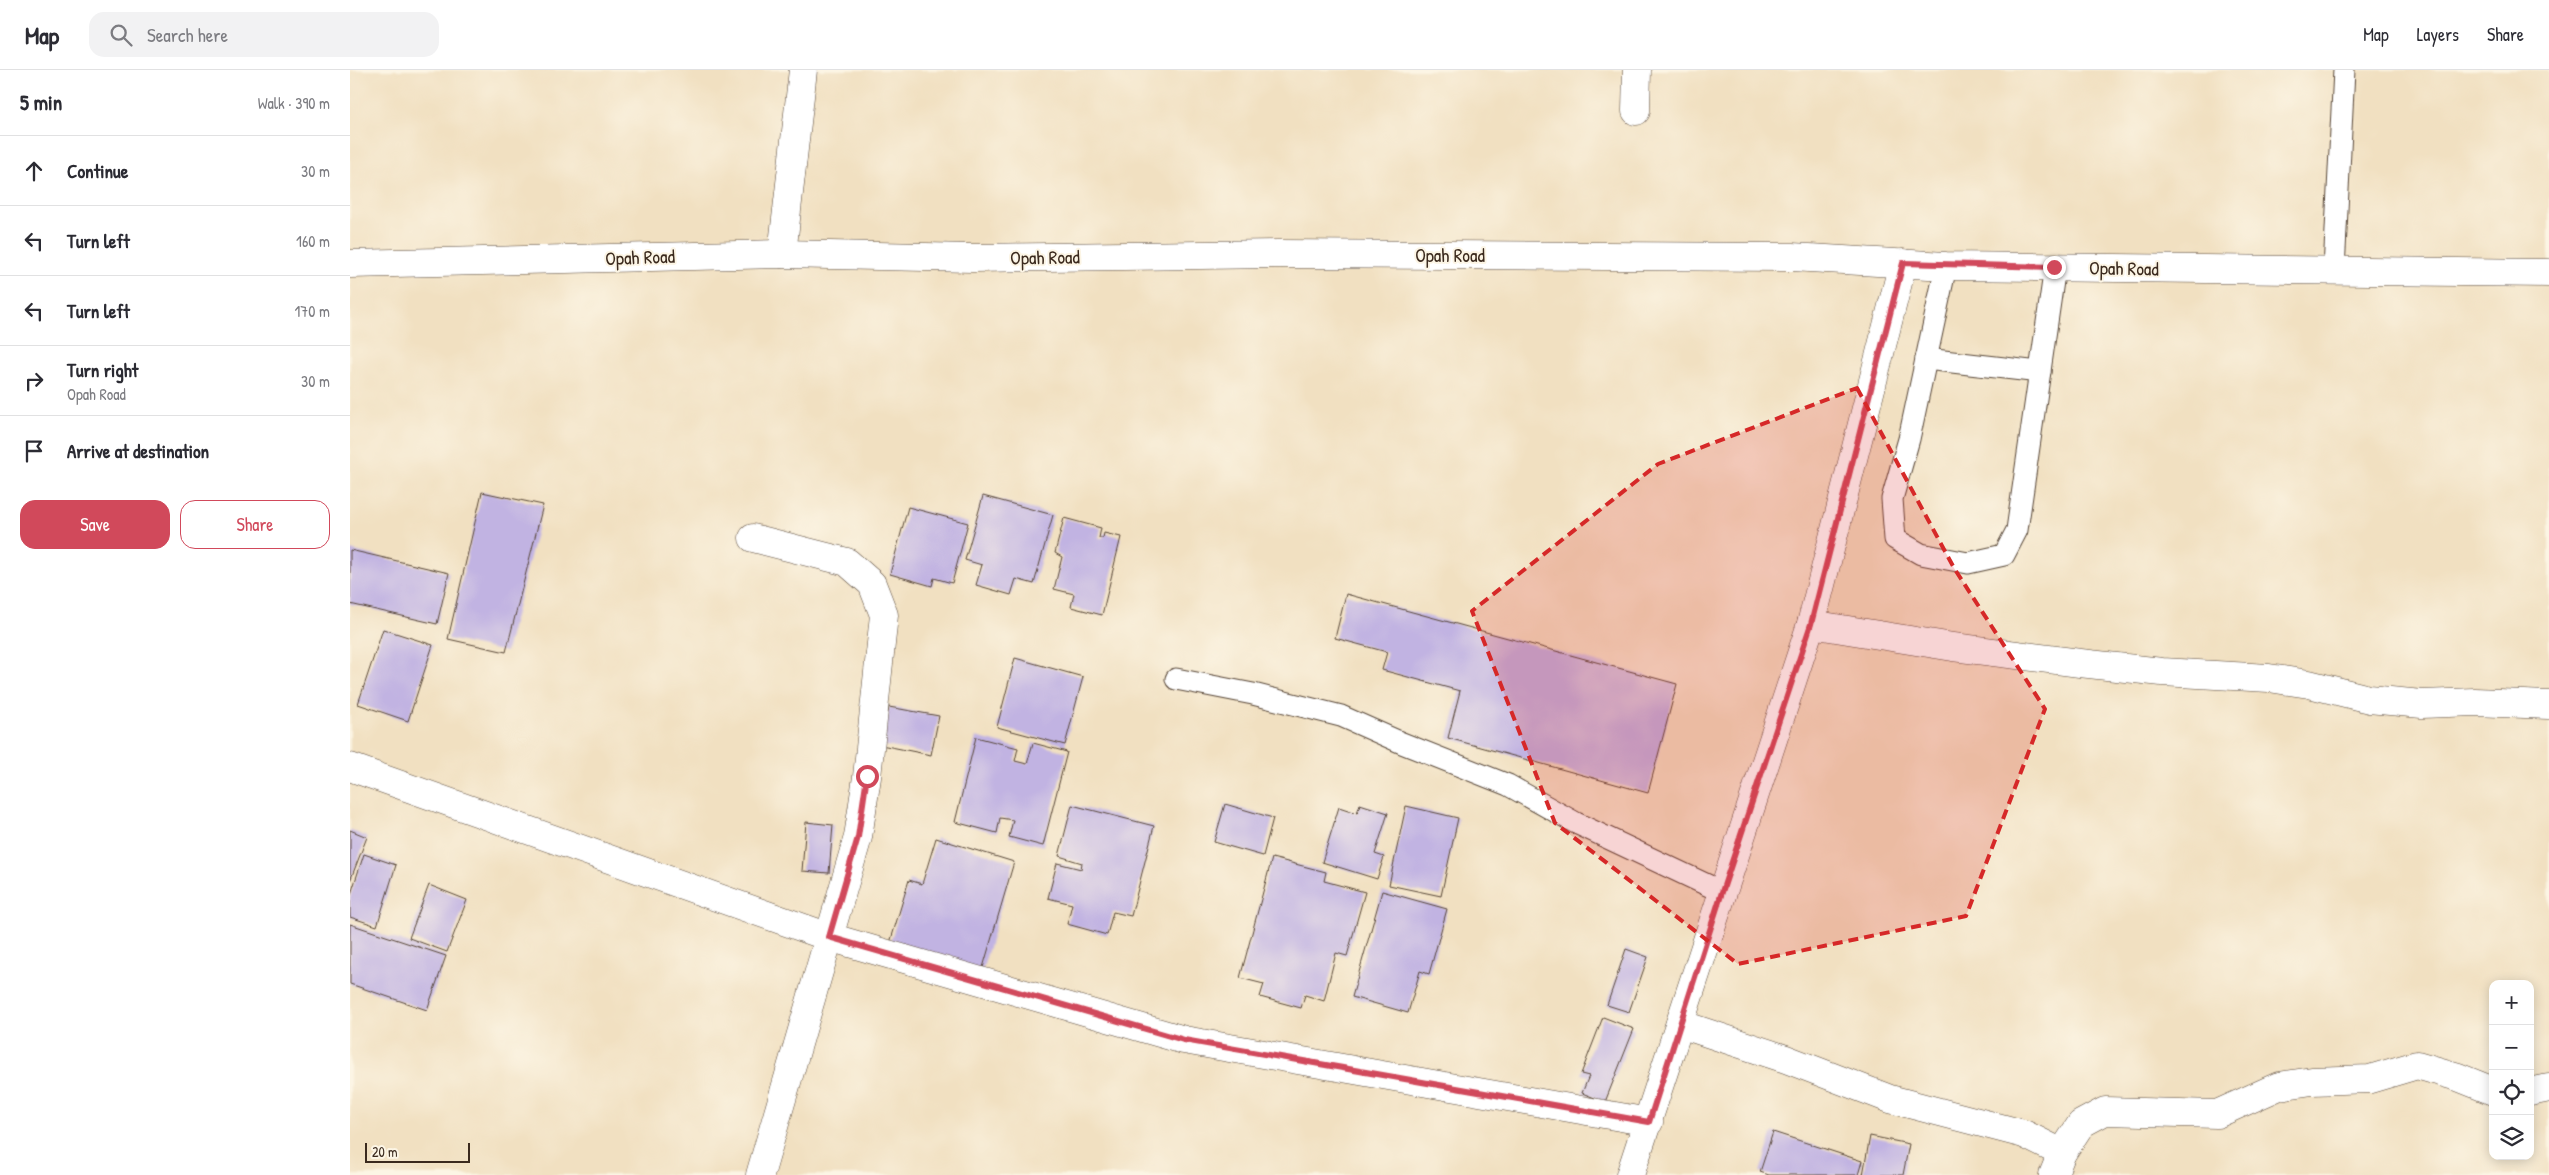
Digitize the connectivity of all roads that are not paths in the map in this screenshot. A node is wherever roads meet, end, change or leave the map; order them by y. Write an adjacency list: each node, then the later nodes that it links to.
1 (803, 70): 5 (street)
2 (1637, 70): 4 (street)
3 (2344, 70): 10 (lane)
4 (1636, 111)
5 (782, 254): 6 (street, Opah Road); 7 (street, Opah Road)
6 (1903, 263): 8 (street, Opah Road); 15 (street)
7 (350, 264)
8 (1946, 266): 9 (street, Opah Road); 12 (lane)
9 (2054, 267): 10 (street, Opah Road); 13 (lane)
10 (2334, 270): 11 (street, Opah Road)
11 (2549, 273)
12 (1926, 359): 13 (lane); 13 (lane)
13 (2040, 372)
14 (753, 538): 20 (street)
15 (1811, 624): 17 (street); 19 (street)
16 (1176, 679): 19 (lane)
17 (2549, 705)
18 (350, 766): 20 (street)
19 (1722, 892): 21 (street)
20 (829, 937): 25 (street); 27 (street)
21 (1680, 1024): 25 (street); 26 (street)
22 (2549, 1088): 24 (street)
23 (2489, 1089): 26 (street)
24 (2534, 1091)
25 (1649, 1122): 28 (street)
26 (2058, 1164)
27 (760, 1175)
28 (1630, 1175)

